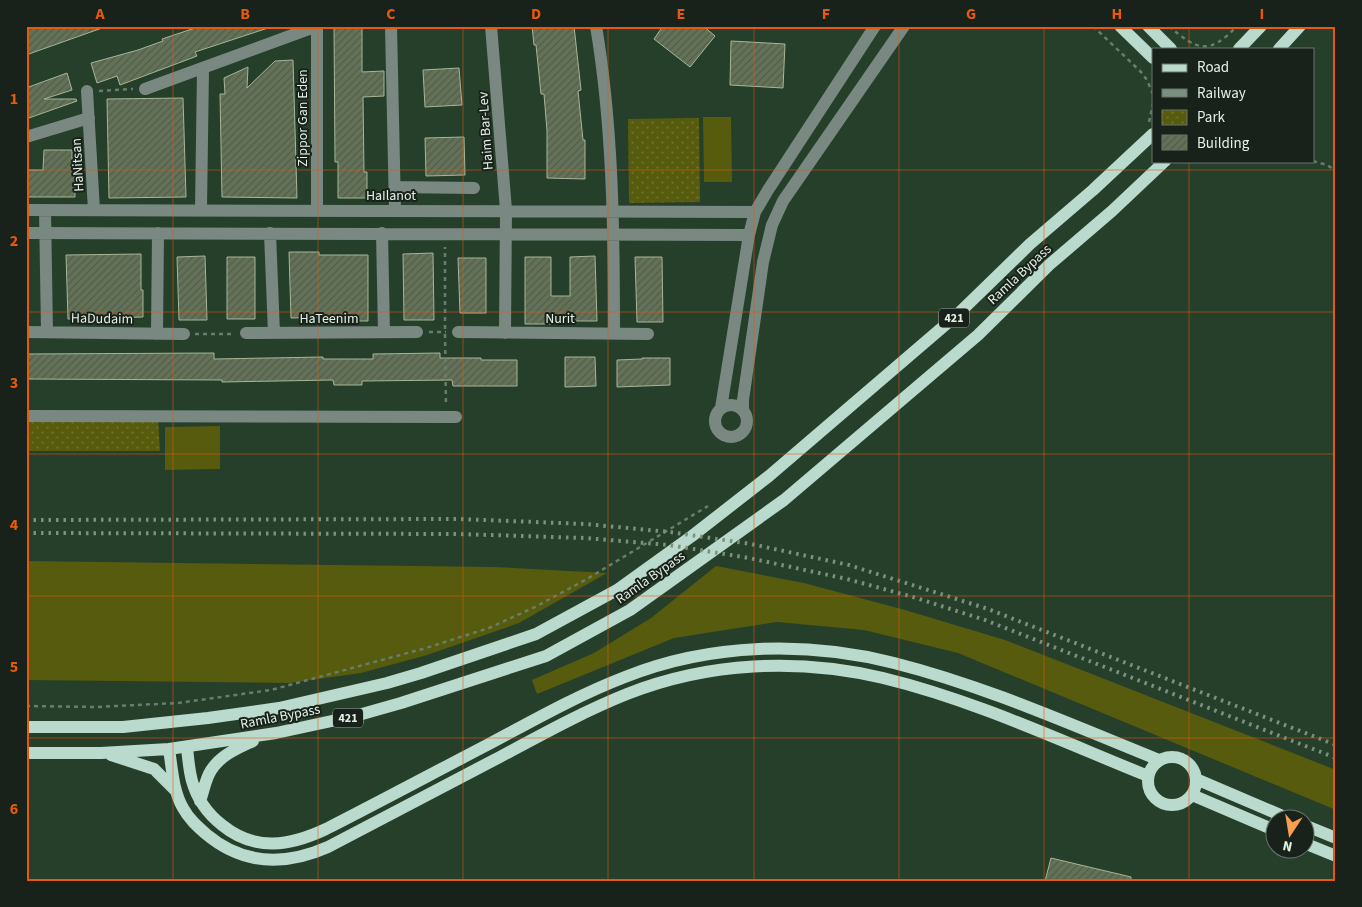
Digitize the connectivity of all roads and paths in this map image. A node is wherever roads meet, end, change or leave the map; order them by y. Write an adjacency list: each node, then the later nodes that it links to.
1 (317, 26): 19 (street, Zippor Gan Eden); 35 (street, Zippor Gan Eden)
2 (391, 26): 29 (street)
3 (492, 26): 37 (street, Haim Bar-Lev)
4 (596, 26): 38 (street)
5 (875, 26): 39 (street)
6 (904, 26): 62 (street)
7 (1094, 26): 22 (path)
8 (1120, 26): 18 (main road)
9 (1148, 26): 14 (main road)
10 (1169, 26): 15 (path)
11 (1237, 26): 15 (path)
12 (1261, 26): 16 (main road)
13 (1300, 26): 17 (main road)
14 (1171, 48)
15 (1209, 48)
16 (1240, 48)
17 (1279, 48)
18 (1152, 57)
19 (203, 68): 20 (street, Zippor Gan Eden); 34 (street)
20 (145, 89): 21 (path)
21 (87, 91): 23 (street, HaNitsan)
22 (1152, 92)
23 (89, 118): 25 (street, HaNitsan); 33 (street, HaNitsan)
24 (1152, 135): 67 (main road, Ramla Bypass / 421)
25 (26, 137)
26 (1314, 161): 28 (path)
27 (1164, 162): 68 (main road, Ramla Bypass / 421)
28 (1336, 171)
29 (395, 187): 30 (street); 36 (street)
30 (474, 188)
31 (26, 210): 32 (street, HaIlanot)
32 (45, 210): 33 (street, HaIlanot); 41 (street)
33 (94, 210): 34 (street, HaIlanot)
34 (201, 210): 35 (street, HaIlanot)
35 (317, 210): 36 (street, HaIlanot)
36 (395, 210): 37 (street, HaIlanot)
37 (506, 210): 38 (street, HaIlanot); 46 (street, Haim Bar-Lev)
38 (612, 211): 39 (street, HaIlanot); 47 (street)
39 (756, 212): 48 (street)
40 (26, 233): 41 (street)
41 (45, 233): 42 (street); 50 (street)
42 (158, 233): 43 (street); 58 (street)
43 (270, 233): 44 (street); 55 (street)
44 (382, 233): 45 (street); 51 (street)
45 (446, 233): 46 (street); 53 (path)
46 (506, 233): 47 (street); 56 (street)
47 (614, 233): 48 (street); 57 (street)
48 (749, 235): 61 (street)
49 (26, 332): 50 (street, HaDudaim)
50 (47, 332): 58 (street, HaDudaim)
51 (384, 332): 52 (street, HaTeenim); 55 (street, HaTeenim)
52 (417, 332): 53 (path)
53 (452, 332): 56 (street, Nurit); 64 (path)
54 (246, 333): 55 (street, HaTeenim); 59 (path)
55 (274, 333)
56 (505, 333): 57 (street, Nurit)
57 (614, 333): 60 (street, Nurit)
58 (157, 334): 59 (street, HaDudaim)
59 (184, 334)
60 (648, 334)
61 (721, 408): 62 (street); 62 (street)
62 (742, 410)
63 (26, 416): 64 (street)
64 (451, 418)
65 (715, 502): 66 (path)
66 (26, 706)
67 (26, 727)
68 (264, 735): 69 (main road, Ramla Bypass / 421); 78 (main road)
69 (187, 747): 70 (main road, Ramla Bypass / 421); 78 (main road)
70 (169, 749): 72 (main road, Ramla Bypass / 421); 76 (main road)
71 (26, 752): 72 (main road, Ramla Bypass / 421)
72 (101, 752): 76 (main road)
73 (1159, 760): 74 (main road); 75 (main road); 78 (main road)
74 (1148, 776): 76 (main road); 77 (main road)
75 (1196, 779): 77 (main road); 79 (main road)
76 (176, 791)
77 (1192, 795): 80 (main road)
78 (200, 801)
79 (1269, 810)
80 (1264, 826)
81 (1314, 829): 82 (main road)
82 (1336, 838)
83 (1314, 847): 84 (main road)
84 (1336, 856)

